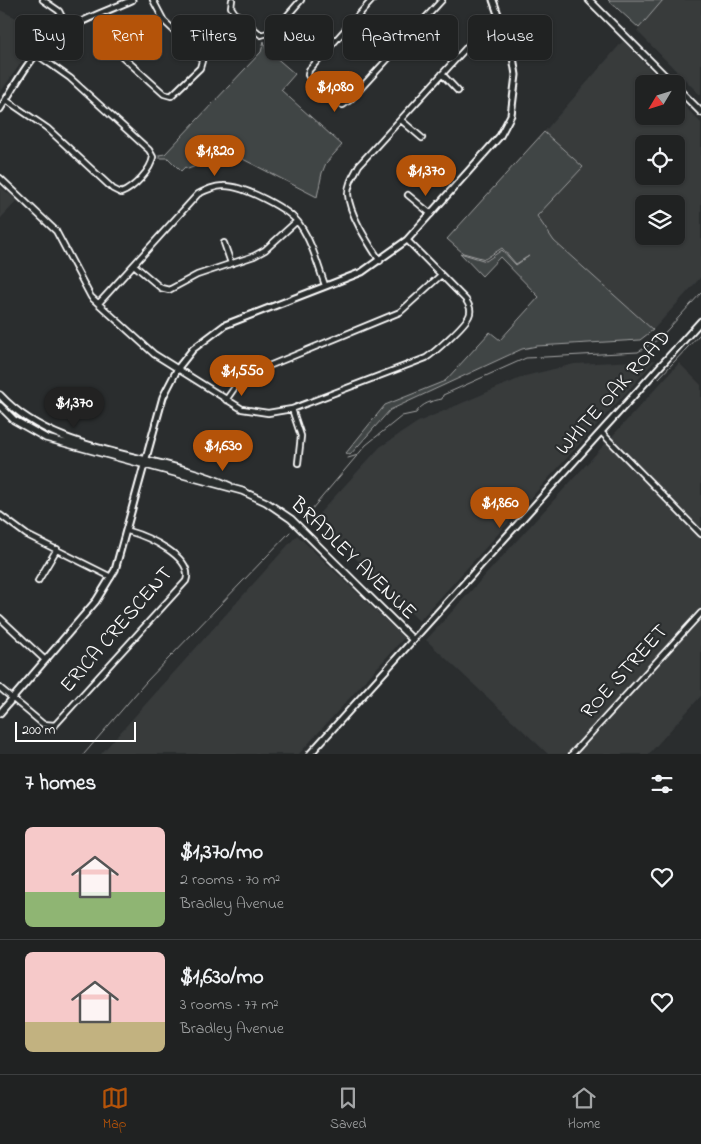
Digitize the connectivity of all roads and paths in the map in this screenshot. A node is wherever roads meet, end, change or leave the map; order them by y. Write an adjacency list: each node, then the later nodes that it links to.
1 (43, 0): 11 (street)
2 (132, 0): 10 (street)
3 (153, 0): 13 (street)
4 (232, 0): 5 (street)
5 (301, 0)
6 (372, 0): 7 (street)
7 (442, 0)
8 (493, 0): 14 (street)
9 (588, 0): 22 (main road)
10 (119, 3): 12 (street)
11 (61, 15)
12 (99, 15)
13 (161, 15)
14 (498, 15)
15 (162, 17): 19 (street)
16 (468, 46): 21 (street)
17 (32, 60): 25 (street)
18 (44, 60): 25 (street)
19 (126, 60)
20 (514, 60): 32 (street)
21 (442, 74): 23 (street); 28 (street)
22 (664, 75)
23 (458, 91)
24 (685, 96): 27 (main road)
25 (6, 100): 26 (street)
26 (0, 109)
27 (701, 112)
28 (402, 120): 29 (street); 36 (street)
29 (422, 138)
30 (0, 178): 41 (street)
31 (408, 194): 32 (street)
32 (431, 214): 34 (street)
33 (297, 221): 37 (street); 38 (street); 40 (street)
34 (407, 240): 36 (street); 39 (street)
35 (224, 243): 37 (street)
36 (380, 260): 40 (street)
37 (231, 263): 38 (street)
38 (134, 264): 41 (street)
39 (441, 275): 45 (street); 47 (street)
40 (326, 285): 43 (street)
41 (99, 304): 43 (street)
42 (701, 321): 48 (street, WHITE OAK ROAD)
43 (178, 368): 45 (street); 49 (street)
44 (0, 395): 49 (main road, BRADLEY AVENUE)
45 (226, 400): 47 (street)
46 (0, 406): 49 (main road, BRADLEY AVENUE)
47 (292, 409): 50 (street)
48 (602, 432): 53 (street); 59 (street, WHITE OAK ROAD)
49 (146, 463): 52 (street); 59 (main road, BRADLEY AVENUE)
50 (298, 463)
51 (0, 515): 54 (street)
52 (128, 530): 55 (street); 62 (street, ERICA CRESCENT)
53 (701, 534)
54 (57, 550): 55 (street); 56 (street)
55 (111, 577): 60 (street)
56 (38, 581)
57 (701, 613): 65 (street, ROE STREET)
58 (0, 618): 60 (street)
59 (413, 640): 64 (street, WHITE OAK ROAD)
60 (45, 660): 62 (street)
61 (0, 688): 62 (street)
62 (12, 698): 63 (street)
63 (0, 713)
64 (310, 754)
65 (572, 754)

